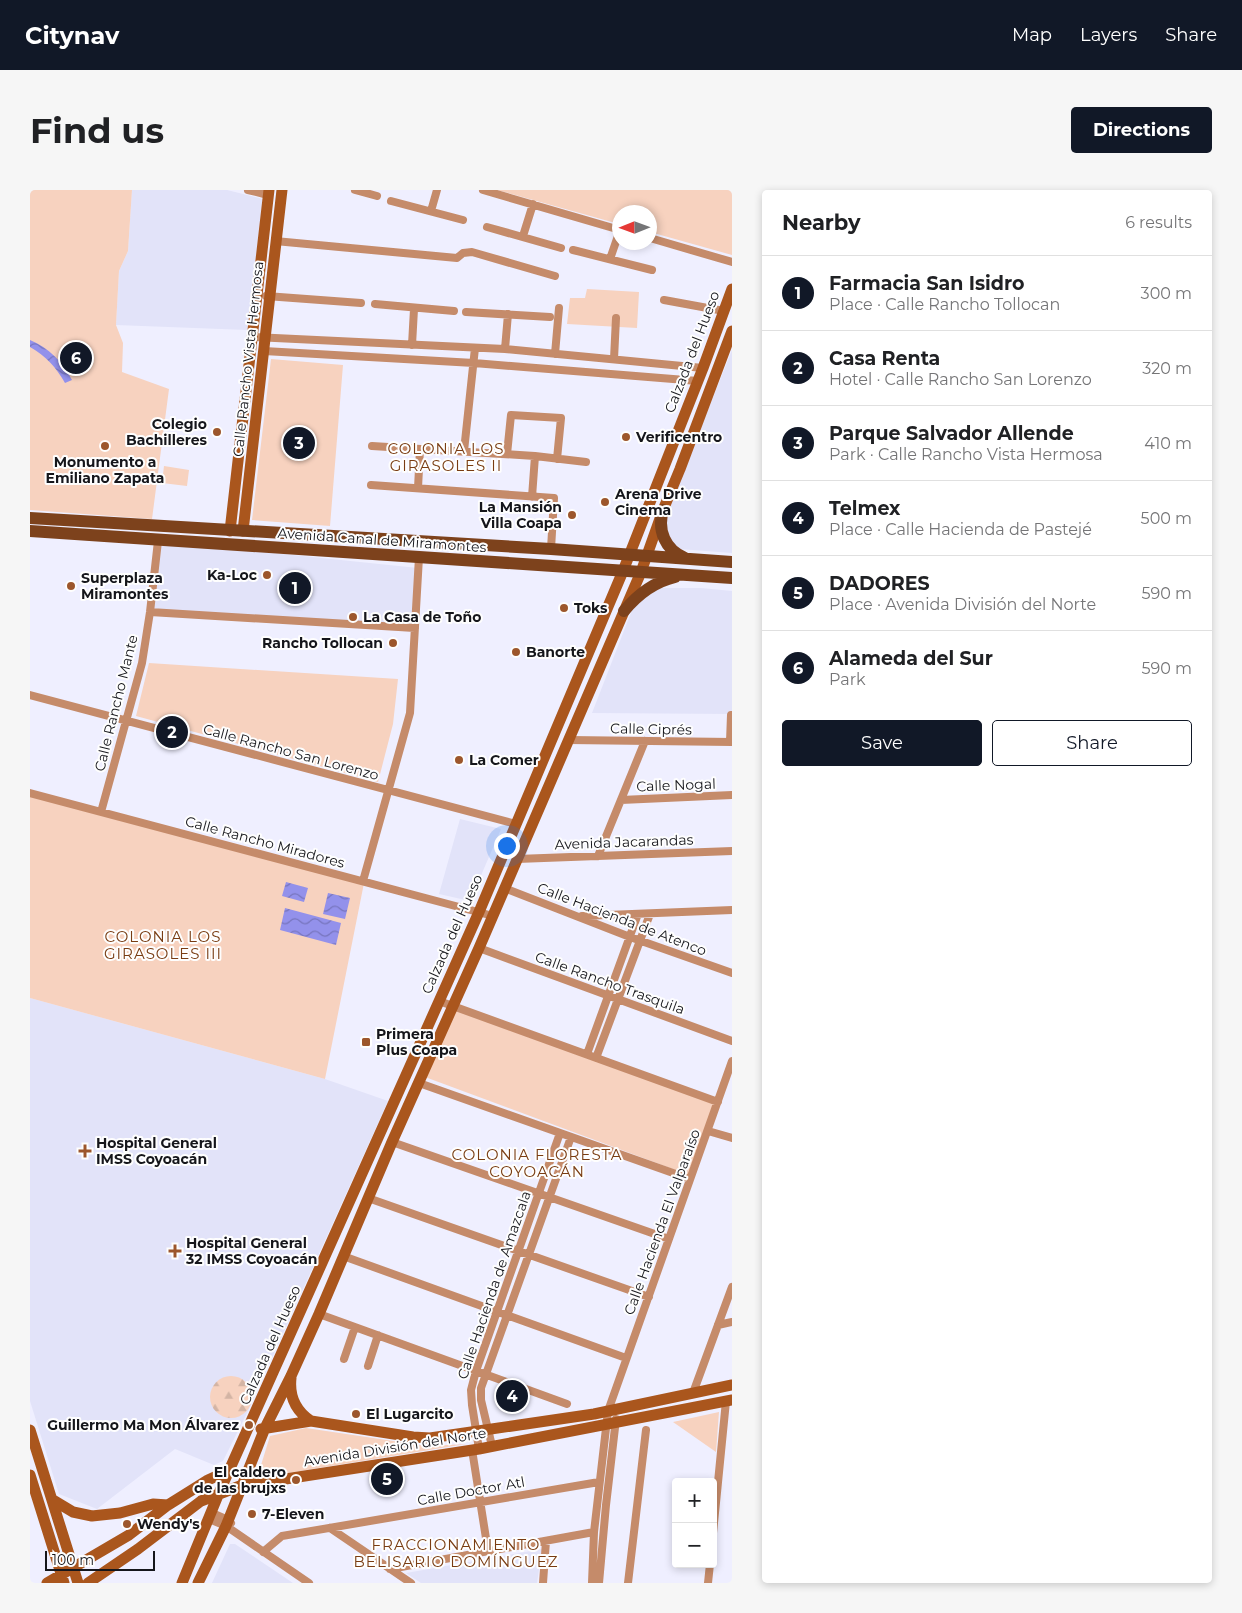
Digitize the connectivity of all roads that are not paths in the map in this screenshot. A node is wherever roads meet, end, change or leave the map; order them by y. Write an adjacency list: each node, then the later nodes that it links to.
1 (248, 190): 6 (street)
2 (282, 190): 15 (main road, Calle Rancho Vista Hermosa)
3 (355, 190): 7 (street)
4 (437, 190): 10 (street)
5 (484, 190): 9 (street)
6 (268, 192): 25 (main road, Calle Rancho Vista Hermosa)
7 (377, 196)
8 (391, 200): 10 (street)
9 (533, 204): 13 (street); 14 (street)
10 (431, 211): 11 (street)
11 (463, 220)
12 (487, 226): 14 (street)
13 (612, 228)
14 (523, 236): 17 (street)
15 (275, 240): 23 (street); 26 (main road, Calle Rancho Vista Hermosa)
16 (657, 240): 21 (street)
17 (561, 248)
18 (573, 250): 20 (street)
19 (613, 250): 20 (street)
20 (610, 259): 22 (street)
21 (732, 262)
22 (652, 270)
23 (554, 276)
24 (732, 289): 33 (main road, Calzada del Hueso)
25 (257, 296): 26 (street); 39 (main road, Calle Rancho Vista Hermosa)
26 (270, 297): 28 (street); 40 (main road, Calle Rancho Vista Hermosa)
27 (664, 300): 33 (street)
28 (361, 304)
29 (375, 304): 30 (street)
30 (414, 308): 32 (street); 42 (street)
31 (559, 308): 46 (street)
32 (454, 310)
33 (724, 311): 51 (main road, Calzada del Hueso)
34 (466, 312): 35 (street)
35 (508, 314): 36 (street); 45 (street)
36 (550, 317)
37 (616, 318): 49 (street)
38 (732, 331): 64 (main road, Calzada del Hueso)
39 (252, 337): 40 (street); 66 (main road, Calle Rancho Vista Hermosa)
40 (266, 337): 41 (street); 44 (main road, Calle Rancho Vista Hermosa)
41 (371, 343): 42 (street); 47 (street)
42 (412, 345): 43 (street)
43 (475, 348): 45 (street); 50 (street)
44 (264, 350): 47 (street); 66 (main road, Calle Rancho Vista Hermosa)
45 (505, 350): 46 (street)
46 (555, 354): 48 (street)
47 (370, 356): 50 (street)
48 (591, 357): 49 (street); 52 (street)
49 (614, 359): 51 (street)
50 (474, 363): 52 (street); 56 (street)
51 (703, 368): 53 (main road, Calzada del Hueso)
52 (589, 372): 53 (street)
53 (698, 381): 70 (main road, Calzada del Hueso)
54 (372, 446): 55 (street)
55 (420, 449): 56 (street); 62 (street)
56 (464, 451): 57 (street)
57 (507, 454): 58 (street); 59 (street)
58 (535, 456): 59 (street); 63 (street)
59 (557, 459): 60 (street)
60 (586, 462)
61 (371, 485): 62 (street)
62 (418, 488): 63 (street)
63 (532, 497): 69 (street)
64 (663, 510): 71 (main road, Calzada del Hueso); 73 (main road)
65 (30, 518): 66 (main road, Avenida Canal de Miramontes)
66 (237, 531): 69 (main road, Avenida Canal de Miramontes)
67 (30, 532): 68 (main road, Avenida Canal de Miramontes)
68 (158, 541): 72 (main road, Avenida Canal de Miramontes); 80 (street, Calle Rancho Mante)
69 (551, 549): 70 (main road, Avenida Canal de Miramontes)
70 (629, 554): 71 (main road, Avenida Canal de Miramontes); 75 (main road, Calzada del Hueso)
71 (647, 556): 73 (main road, Avenida Canal de Miramontes); 76 (main road, Calzada del Hueso)
72 (419, 557): 75 (main road, Avenida Canal de Miramontes); 81 (street)
73 (690, 559): 74 (main road, Avenida Canal de Miramontes)
74 (732, 562)
75 (622, 571): 76 (main road, Avenida Canal de Miramontes); 93 (main road, Calzada del Hueso)
76 (641, 572): 77 (main road, Avenida Canal de Miramontes); 79 (main road, Calzada del Hueso)
77 (696, 576): 78 (main road, Avenida Canal de Miramontes); 79 (main road)
78 (732, 578)
79 (624, 611): 85 (main road, Calzada del Hueso)
80 (150, 612): 81 (street); 84 (street, Calle Rancho Mante)
81 (415, 628): 88 (street)
82 (30, 695): 84 (street, Calle Rancho San Lorenzo)
83 (731, 715): 87 (street)
84 (125, 721): 88 (street, Calle Rancho San Lorenzo); 92 (street, Calle Rancho Mante)
85 (569, 740): 86 (street, Calle Ciprés); 96 (main road, Calzada del Hueso)
86 (645, 741): 87 (street, Calle Ciprés); 91 (street)
87 (731, 742)
88 (388, 790): 93 (street, Calle Rancho San Lorenzo); 97 (street)
89 (30, 793): 92 (street, Calle Rancho Miradores)
90 (732, 796): 91 (street, Calle Nogal)
91 (621, 800): 95 (street)
92 (101, 812): 97 (street, Calle Rancho Miradores)
93 (516, 824): 100 (main road, Calzada del Hueso)
94 (732, 851): 95 (street, Avenida Jacarandas)
95 (598, 856): 96 (street, Avenida Jacarandas)
96 (517, 859): 98 (main road, Calzada del Hueso)
97 (364, 881): 100 (street, Calle Rancho Miradores)
98 (504, 888): 103 (main road, Calzada del Hueso); 104 (street, Calle Hacienda de Atenco)
99 (732, 910): 102 (street)
100 (479, 912): 103 (street, Calle Rancho Miradores); 111 (main road, Calzada del Hueso)
101 (638, 914): 102 (street); 104 (street); 105 (street)
102 (650, 914): 106 (street)
103 (492, 916): 107 (main road, Calzada del Hueso)
104 (578, 916): 105 (street, Calle Hacienda de Atenco)
105 (630, 937): 106 (street, Calle Hacienda de Atenco); 109 (street)
106 (640, 940): 108 (street, Calle Hacienda de Atenco); 110 (street)
107 (479, 948): 109 (street, Calle Rancho Trasquila); 112 (main road, Calzada del Hueso)
108 (732, 973)
109 (609, 996): 110 (street, Calle Rancho Trasquila); 114 (street)
110 (618, 999): 113 (street, Calle Rancho Trasquila); 115 (street)
111 (439, 1001): 112 (street); 158 (main road, Calzada del Hueso)
112 (453, 1006): 114 (street); 117 (main road, Calzada del Hueso)
113 (732, 1041)
114 (587, 1054): 115 (street)
115 (596, 1058): 118 (street)
116 (732, 1061): 118 (street, Calle Hacienda El Valparaíso)
117 (418, 1083): 120 (street); 123 (main road, Calzada del Hueso)
118 (718, 1102): 119 (street, Calle Hacienda El Valparaíso)
119 (708, 1131): 122 (street); 124 (street, Calle Hacienda El Valparaíso)
120 (560, 1133): 121 (street); 125 (street, Calle Hacienda de Amazcala)
121 (571, 1137): 124 (street); 126 (street, Calle Hacienda de Amazcala)
122 (732, 1138)
123 (392, 1142): 125 (street); 127 (main road, Calzada del Hueso)
124 (690, 1179): 128 (street, Calle Hacienda El Valparaíso)
125 (539, 1193): 126 (street); 129 (street, Calle Hacienda de Amazcala)
126 (550, 1197): 128 (street); 130 (street, Calle Hacienda de Amazcala)
127 (368, 1198): 129 (street); 131 (main road, Calzada del Hueso)
128 (669, 1239): 133 (street, Calle Hacienda El Valparaíso)
129 (518, 1251): 130 (street); 134 (street, Calle Hacienda de Amazcala)
130 (529, 1255): 133 (street); 136 (street, Calle Hacienda de Amazcala)
131 (343, 1256): 134 (street); 135 (main road, Calzada del Hueso)
132 (732, 1287): 138 (street)
133 (649, 1297): 141 (street, Calle Hacienda El Valparaíso)
134 (496, 1311): 136 (street); 144 (street, Calle Hacienda de Amazcala)
135 (319, 1314): 139 (street); 146 (main road, Calzada del Hueso)
136 (508, 1316): 141 (street); 145 (street, Calle Hacienda de Amazcala)
137 (732, 1322): 138 (street)
138 (718, 1325): 148 (street)
139 (355, 1327): 140 (street); 142 (street)
140 (378, 1335): 143 (street); 144 (street)
141 (626, 1358): 151 (street, Calle Hacienda El Valparaíso)
142 (344, 1359)
143 (368, 1366)
144 (476, 1371): 145 (street); 159 (street, Calle Hacienda de Amazcala)
145 (486, 1375): 150 (street); 156 (street, Calle Hacienda de Amazcala)
146 (291, 1376): 152 (main road); 154 (main road, Calzada del Hueso)
147 (732, 1385): 148 (main road, Avenida División del Norte)
148 (693, 1393): 151 (main road, Avenida División del Norte)
149 (729, 1401): 153 (main road, Avenida División del Norte); 174 (street)
150 (567, 1404)
151 (612, 1410): 153 (street, Calle Hacienda El Valparaíso); 156 (main road, Avenida División del Norte)
152 (311, 1421): 154 (main road, Avenida División del Norte); 159 (main road, Avenida División del Norte)
153 (612, 1424): 160 (main road, Avenida División del Norte); 164 (street); 169 (street)
154 (265, 1428): 158 (main road, Avenida División del Norte); 165 (main road, Calzada del Hueso)
155 (30, 1430): 167 (main road)
156 (489, 1430): 159 (main road, Avenida División del Norte); 160 (street, Calle Hacienda de Amazcala)
157 (646, 1430): 194 (street)
158 (247, 1431): 162 (main road, Calzada del Hueso)
159 (476, 1432): 161 (street, Calle Hacienda de Amazcala)
160 (492, 1446): 161 (main road, Avenida División del Norte)
161 (476, 1452): 165 (main road, Avenida División del Norte); 168 (street, Calle Hacienda de Amazcala)
162 (230, 1470): 166 (main road, Calzada del Hueso); 170 (main road)
163 (30, 1475): 183 (main road)
164 (600, 1482): 168 (street, Calle Doctor Atl); 171 (street)
165 (240, 1486): 166 (main road, Avenida División del Norte); 173 (main road, Calzada del Hueso)
166 (220, 1493): 172 (main road, Calzada del Hueso); 186 (main road, Avenida División del Norte)
167 (53, 1500): 170 (main road); 181 (main road)
168 (480, 1502): 175 (street, Calle Doctor Atl); 178 (street, Calle Hacienda de Amazcala)
169 (606, 1504): 171 (street); 193 (street)
170 (168, 1505): 181 (main road)
171 (597, 1505): 176 (street)
172 (211, 1516): 173 (street); 187 (main road, Calzada del Hueso)
173 (227, 1523): 179 (street); 188 (main road, Calzada del Hueso)
174 (714, 1523)
175 (330, 1528): 179 (street, Calle Doctor Atl); 182 (street)
176 (594, 1532): 177 (street); 192 (street)
177 (546, 1541): 178 (street); 191 (street)
178 (488, 1551): 182 (street)
179 (262, 1552): 189 (street)
180 (710, 1568): 195 (street)
181 (73, 1569): 183 (main road); 185 (main road)
182 (390, 1569): 190 (street)
183 (63, 1579): 184 (main road)
184 (47, 1583)
185 (78, 1583)
186 (88, 1583)
187 (182, 1583)
188 (198, 1583)
189 (309, 1583)
190 (411, 1583)
191 (543, 1583)
192 (592, 1583)
193 (600, 1583)
194 (628, 1583)
195 (708, 1583)

